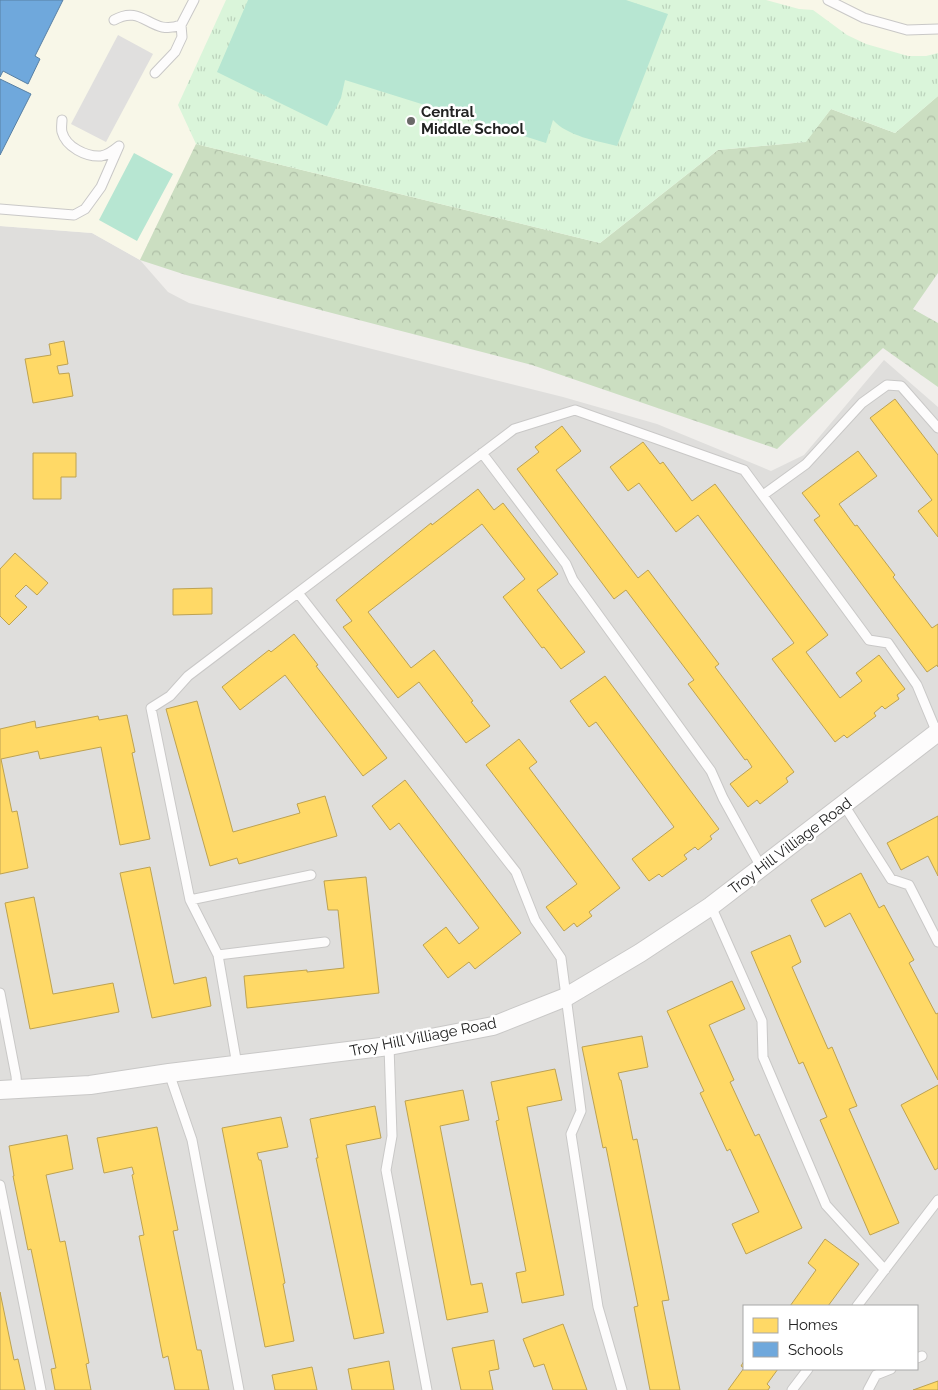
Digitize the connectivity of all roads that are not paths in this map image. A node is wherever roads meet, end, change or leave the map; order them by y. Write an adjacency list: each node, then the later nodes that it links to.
1 (194, 0): 4 (lane)
2 (828, 0): 5 (lane)
3 (114, 20): 4 (lane)
4 (180, 25): 6 (lane)
5 (938, 29)
6 (156, 73)
7 (62, 120): 8 (lane)
8 (0, 209)
9 (938, 428): 11 (lane)
10 (482, 453): 11 (lane); 12 (lane); 15 (lane)
11 (763, 495): 13 (lane)
12 (298, 593): 17 (lane); 23 (lane)
13 (937, 732): 14 (street, Troy Hill Villiage Road)
14 (844, 805): 15 (street, Troy Hill Villiage Road); 20 (lane)
15 (761, 867): 18 (street, Troy Hill Villiage Road)
16 (311, 875): 17 (lane)
17 (190, 900): 21 (lane)
18 (711, 906): 23 (street, Troy Hill Villiage Road); 30 (lane)
19 (326, 942): 21 (lane)
20 (938, 942)
21 (218, 955): 25 (lane)
22 (0, 993): 27 (lane)
23 (566, 997): 24 (street, Troy Hill Villiage Road); 37 (lane)
24 (389, 1046): 25 (street, Troy Hill Villiage Road); 36 (lane)
25 (237, 1064): 26 (street, Troy Hill Villiage Road)
26 (169, 1073): 27 (street, Troy Hill Villiage Road); 35 (lane)
27 (8, 1090)
28 (0, 1185): 34 (lane)
29 (938, 1200): 30 (lane)
30 (885, 1270): 31 (lane)
31 (858, 1305)
32 (807, 1370): 38 (lane)
33 (888, 1370): 39 (lane)
34 (40, 1390)
35 (239, 1390)
36 (427, 1390)
37 (622, 1390)
38 (792, 1390)
39 (868, 1390)

